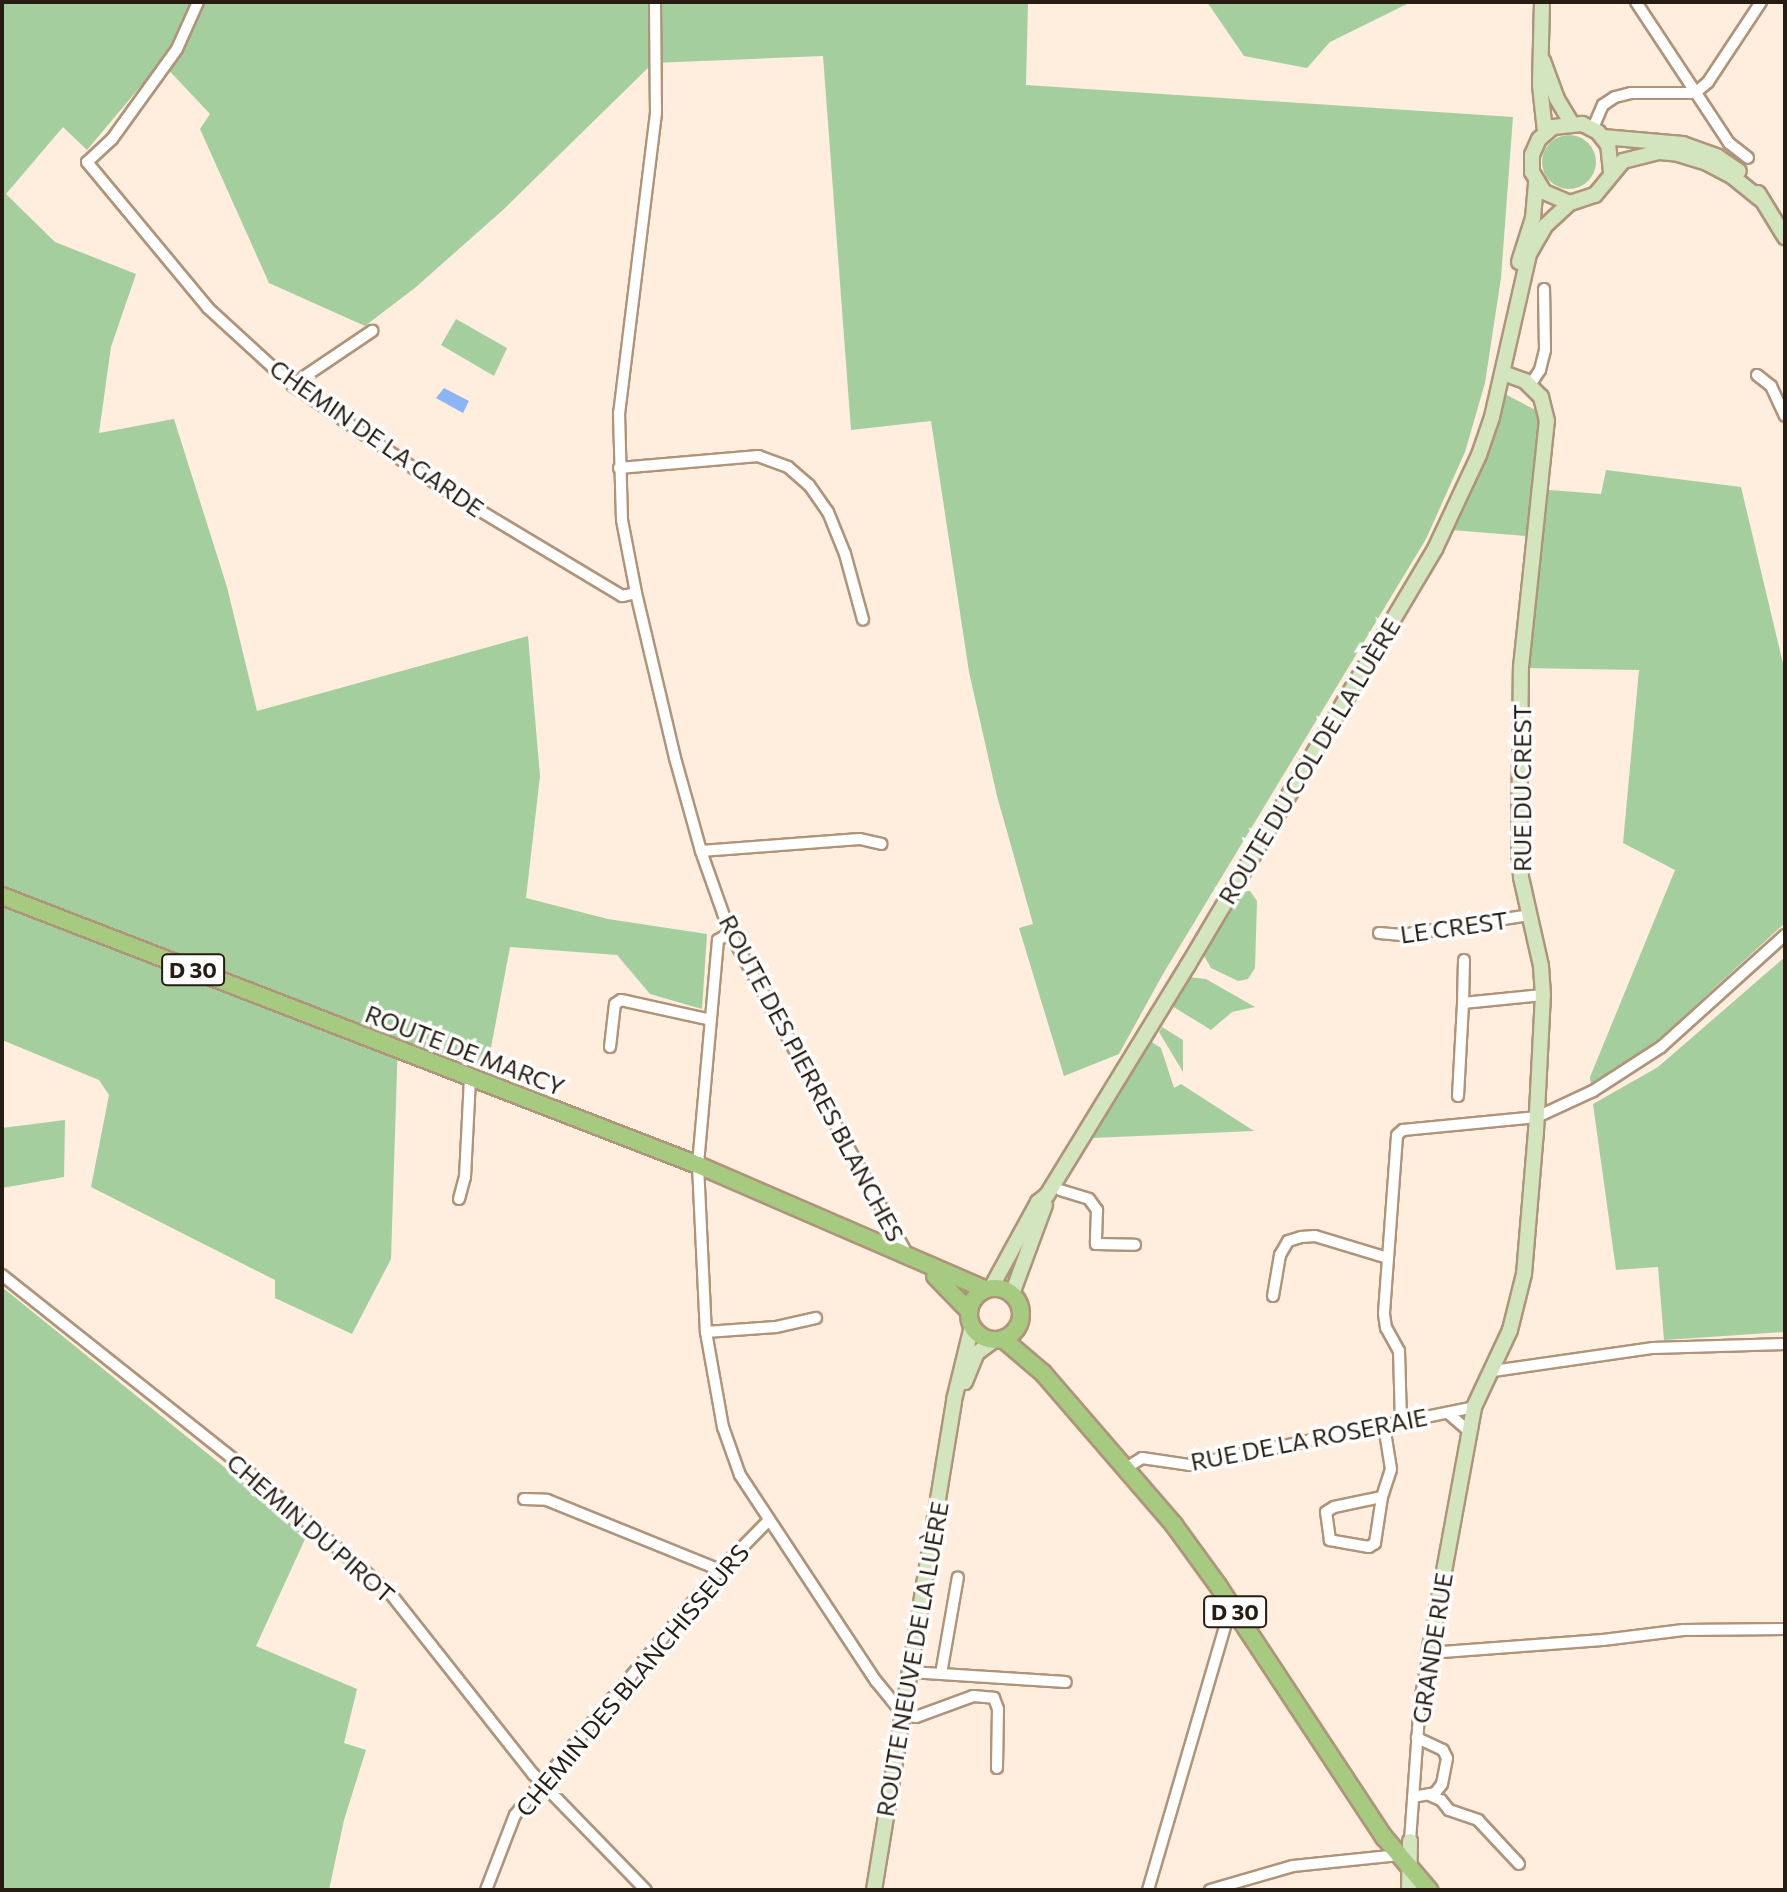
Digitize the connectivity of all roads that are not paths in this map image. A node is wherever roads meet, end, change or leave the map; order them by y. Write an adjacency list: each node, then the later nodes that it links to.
1 (198, 2): 22 (street, CHEMIN DE LA GARDE)
2 (655, 2): 25 (street, ROUTE DES PIERRES BLANCHES)
3 (1542, 2): 6 (street)
4 (1636, 2): 7 (street)
5 (1761, 2): 7 (street)
6 (1539, 51): 8 (street); 9 (street)
7 (1695, 93): 10 (street); 11 (street)
8 (1571, 122): 9 (street); 10 (street)
9 (1545, 132): 13 (street)
10 (1598, 133): 12 (street); 14 (street)
11 (1748, 158)
12 (1611, 172): 14 (street); 15 (street)
13 (1535, 181): 15 (street); 18 (street, ROUTE DU COL DE LA LUÈRE)
14 (1760, 199): 16 (street)
15 (1570, 203): 18 (street, ROUTE DU COL DE LA LUÈRE)
16 (1785, 237)
17 (1544, 289): 23 (street)
18 (1516, 303): 20 (street, ROUTE DU COL DE LA LUÈRE)
19 (372, 331): 22 (street)
20 (1503, 373): 23 (street); 44 (street, ROUTE DU COL DE LA LUÈRE)
21 (1757, 375): 24 (street)
22 (292, 385): 26 (street, CHEMIN DE LA GARDE)
23 (1530, 385): 31 (street, RUE DU CREST)
24 (1785, 416)
25 (619, 468): 26 (street, ROUTE DES PIERRES BLANCHES); 27 (street)
26 (636, 593): 29 (street, ROUTE DES PIERRES BLANCHES)
27 (863, 620)
28 (881, 844): 29 (street)
29 (701, 851): 32 (street, ROUTE DES PIERRES BLANCHES)
30 (2, 896): 40 (main road, ROUTE DE MARCY / D 30)
31 (1530, 915): 33 (street, LE CREST); 36 (street, RUE DU CREST)
32 (730, 933): 38 (street); 47 (street, ROUTE DES PIERRES BLANCHES)
33 (1379, 933)
34 (1785, 935): 42 (street)
35 (1464, 960): 37 (street)
36 (1543, 995): 37 (street); 42 (street, RUE DU CREST)
37 (1463, 1003): 41 (street)
38 (711, 1020): 39 (street); 43 (street)
39 (610, 1047)
40 (470, 1078): 43 (main road, ROUTE DE MARCY / D 30); 45 (street)
41 (1458, 1096)
42 (1537, 1117): 48 (street); 59 (street, RUE DU CREST)
43 (698, 1165): 47 (main road, ROUTE DE MARCY / D 30); 56 (street)
44 (1054, 1192): 46 (street); 50 (street, ROUTE DU COL DE LA LUÈRE); 51 (street, ROUTE DU COL DE LA LUÈRE)
45 (459, 1199)
46 (1135, 1245)
47 (908, 1256): 50 (main road, ROUTE DE MARCY / D 30); 54 (main road, ROUTE DE MARCY / D 30)
48 (1388, 1258): 52 (street); 63 (street)
49 (2, 1275): 82 (street, CHEMIN DU PIROT)
50 (988, 1289): 51 (main road); 54 (main road)
51 (1012, 1294): 55 (main road)
52 (1273, 1296)
53 (816, 1318): 56 (street)
54 (970, 1319): 57 (main road); 65 (street, ROUTE NEUVE DE LA LUÈRE)
55 (1018, 1326): 57 (main road); 60 (main road, D 30)
56 (706, 1332): 70 (street)
57 (998, 1340): 60 (main road, D 30); 65 (street, ROUTE NEUVE DE LA LUÈRE)
58 (1785, 1344): 59 (street)
59 (1493, 1371): 61 (street, RUE DU CREST)
60 (1043, 1373): 67 (main road, D 30)
61 (1474, 1407): 62 (street, RUE DE LA ROSERAIE); 66 (street, GRANDE RUE)
62 (1448, 1413): 63 (street, RUE DE LA ROSERAIE); 66 (street, RUE DE LA ROSERAIE)
63 (1401, 1422): 64 (street, RUE DE LA ROSERAIE)
64 (1384, 1426): 67 (street, RUE DE LA ROSERAIE); 68 (street)
65 (951, 1428): 76 (street, ROUTE NEUVE DE LA LUÈRE)
66 (1470, 1432): 75 (street, GRANDE RUE)
67 (1126, 1468): 73 (main road, D 30)
68 (1382, 1497): 68 (street)
69 (524, 1499): 71 (street)
70 (769, 1520): 71 (street, CHEMIN DES BLANCHISSEURS); 79 (street)
71 (720, 1570): 82 (street, CHEMIN DES BLANCHISSEURS)
72 (958, 1577): 77 (street)
73 (1231, 1606): 85 (main road, D 30); 90 (street)
74 (1785, 1629): 75 (street)
75 (1429, 1653): 80 (street, GRANDE RUE)
76 (910, 1672): 77 (street); 79 (street, ROUTE NEUVE DE LA LUÈRE)
77 (941, 1674): 78 (street)
78 (1066, 1682)
79 (903, 1714): 81 (street); 89 (street, ROUTE NEUVE DE LA LUÈRE)
80 (1417, 1738): 83 (street); 84 (street, GRANDE RUE)
81 (997, 1768)
82 (543, 1784): 87 (street, CHEMIN DES BLANCHISSEURS); 88 (street, CHEMIN DU PIROT)
83 (1429, 1795): 84 (street); 86 (street)
84 (1413, 1797): 85 (street, GRANDE RUE)
85 (1406, 1854): 91 (street); 92 (street, GRANDE RUE); 93 (main road, D 30)
86 (1519, 1864)
87 (486, 1890)
88 (646, 1890)
89 (874, 1890)
90 (1148, 1890)
91 (1210, 1890)
92 (1409, 1890)
93 (1429, 1890)

